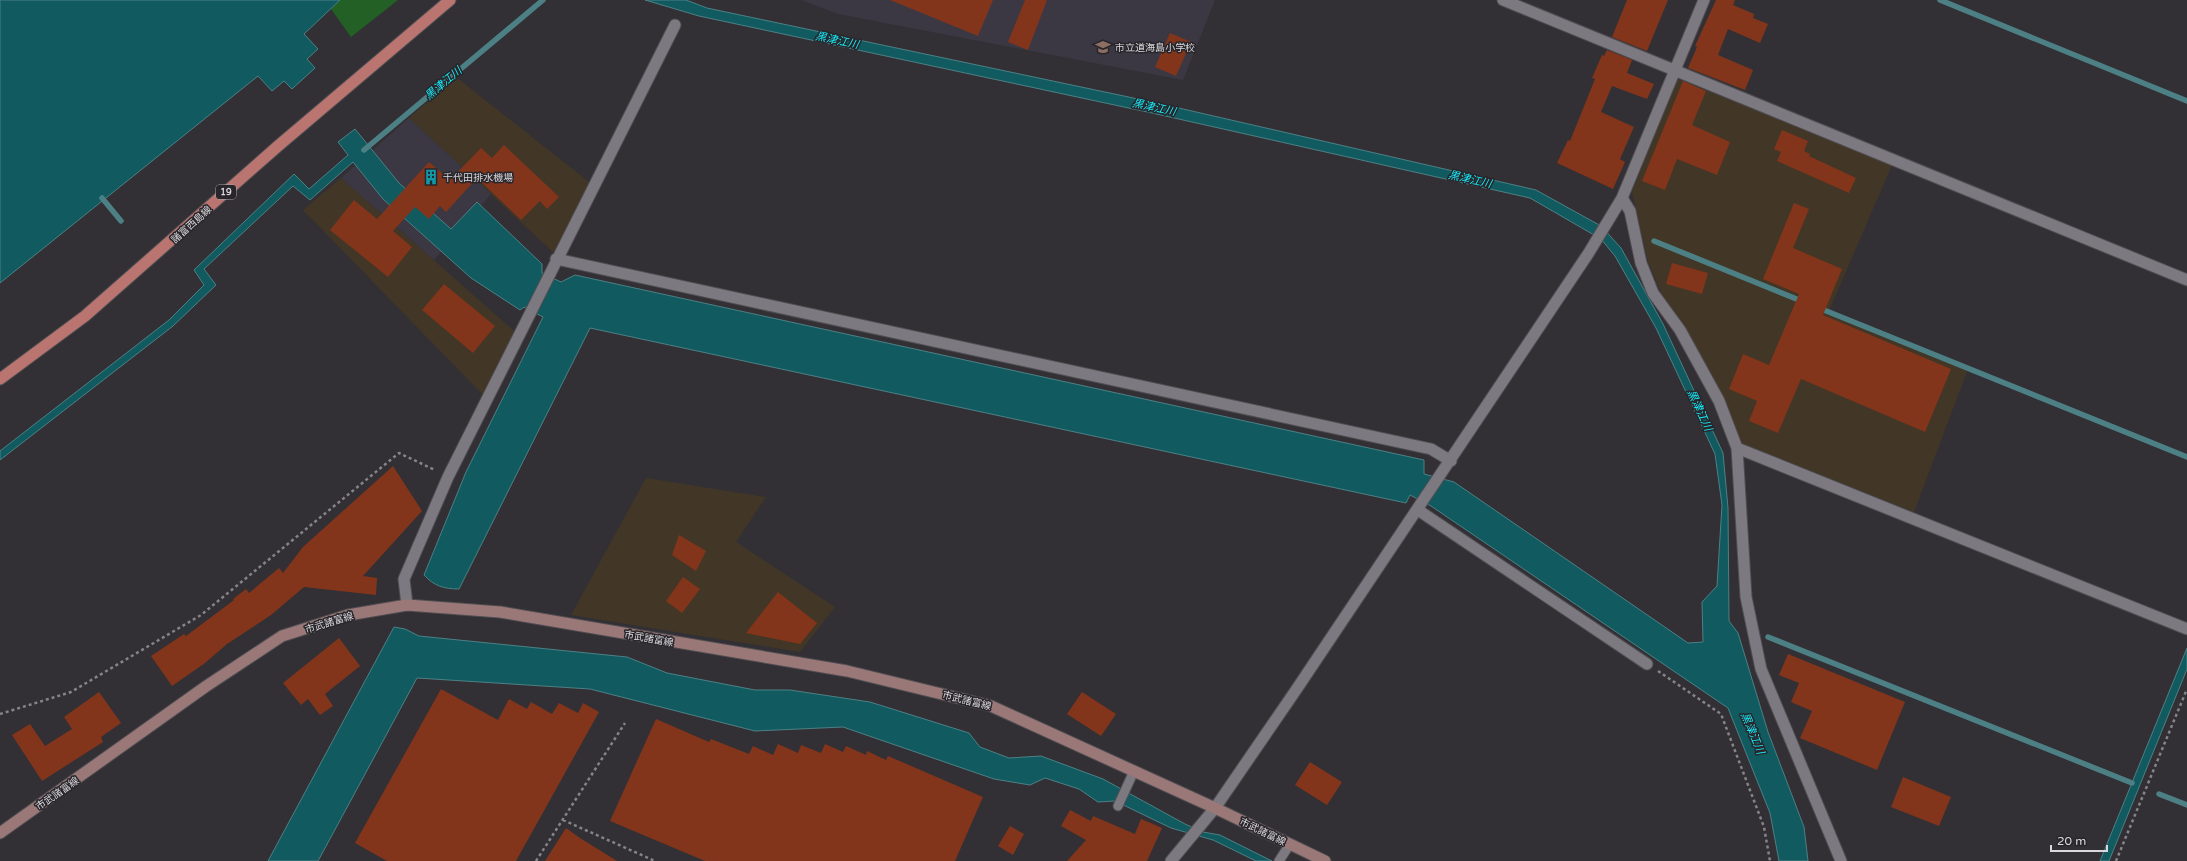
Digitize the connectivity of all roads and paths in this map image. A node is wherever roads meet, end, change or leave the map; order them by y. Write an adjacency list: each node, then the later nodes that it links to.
1 (450, 0): 9 (main road, 諸富西島線 / 19)
2 (1503, 0): 5 (street)
3 (1704, 0): 5 (street)
4 (675, 25): 7 (street)
5 (1675, 71): 6 (street); 8 (street)
6 (1622, 198): 10 (street); 11 (street)
7 (556, 259): 11 (street); 12 (street)
8 (2187, 280)
9 (0, 380)
10 (1738, 448): 15 (street); 32 (street)
11 (1451, 461): 13 (street)
12 (448, 477): 14 (street); 18 (path)
13 (1418, 510): 16 (street); 22 (street)
14 (407, 605): 20 (main road, 市武諸富線); 24 (main road, 市武諸富線)
15 (2187, 629)
16 (1647, 664): 31 (path)
17 (2187, 689): 33 (path)
18 (0, 714)
19 (625, 723): 23 (path)
20 (1134, 771): 21 (lane); 22 (main road, 市武諸富線)
21 (1118, 806)
22 (1215, 808): 25 (main road, 市武諸富線); 29 (street)
23 (563, 820): 27 (path); 28 (path)
24 (0, 833)
25 (1290, 844): 26 (lane); 30 (main road, 市武諸富線)
26 (1280, 860)
27 (536, 861)
28 (656, 861)
29 (1171, 861)
30 (1325, 861)
31 (1770, 861)
32 (1841, 861)
33 (2116, 861)

